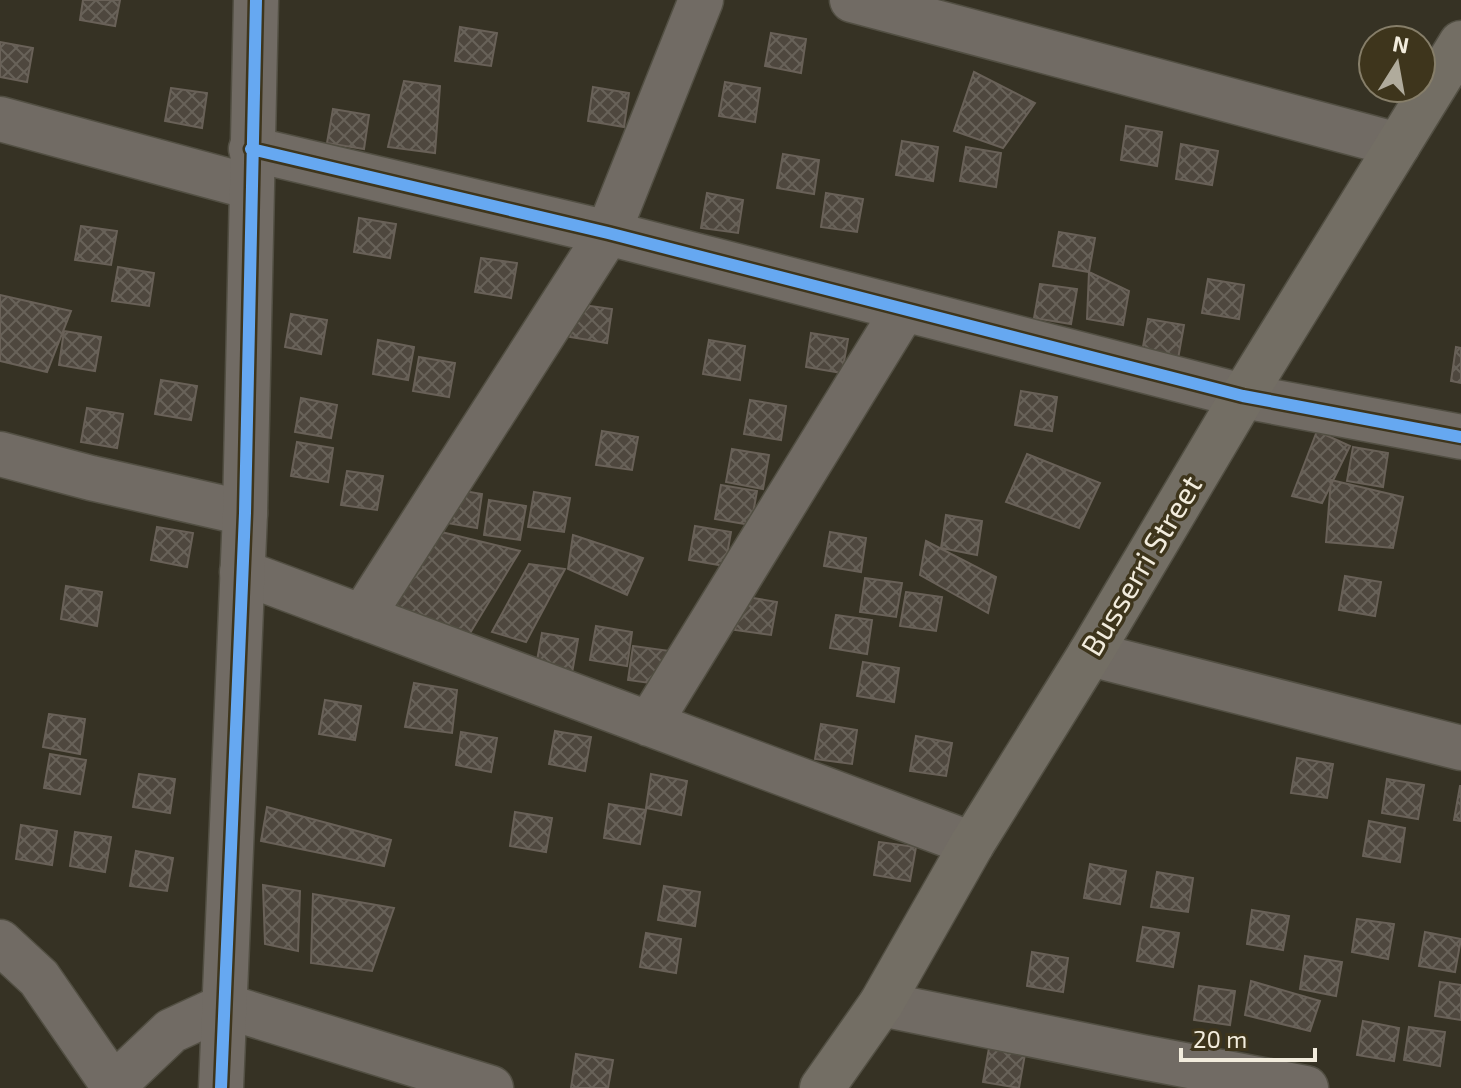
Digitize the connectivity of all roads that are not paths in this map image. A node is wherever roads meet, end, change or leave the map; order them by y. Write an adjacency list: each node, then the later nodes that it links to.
1 (256, 0): 7 (street)
2 (701, 0): 8 (street)
3 (852, 0): 6 (street)
4 (1461, 43): 6 (main road, Busserri Street)
5 (0, 119): 7 (street)
6 (1398, 145): 10 (main road, Busserri Street)
7 (251, 168): 8 (street); 13 (street)
8 (608, 233): 9 (street); 15 (street)
9 (904, 309): 10 (street); 17 (street)
10 (1243, 396): 11 (street); 16 (main road, Busserri Street)
11 (1461, 437)
12 (0, 454): 13 (street)
13 (245, 513): 14 (street)
14 (242, 572): 15 (street); 22 (street)
15 (362, 617): 17 (street)
16 (1090, 654): 18 (street); 19 (main road, Busserri Street)
17 (649, 724): 19 (street)
18 (1461, 748)
19 (972, 844): 21 (main road, Busserri Street)
20 (0, 942): 24 (street)
21 (881, 1004): 23 (street); 27 (main road, Busserri Street)
22 (225, 1006): 24 (street); 25 (street); 26 (street)
23 (1140, 1073): 28 (street)
24 (113, 1087)
25 (221, 1088)
26 (491, 1088)
27 (822, 1088)
28 (1306, 1088)

